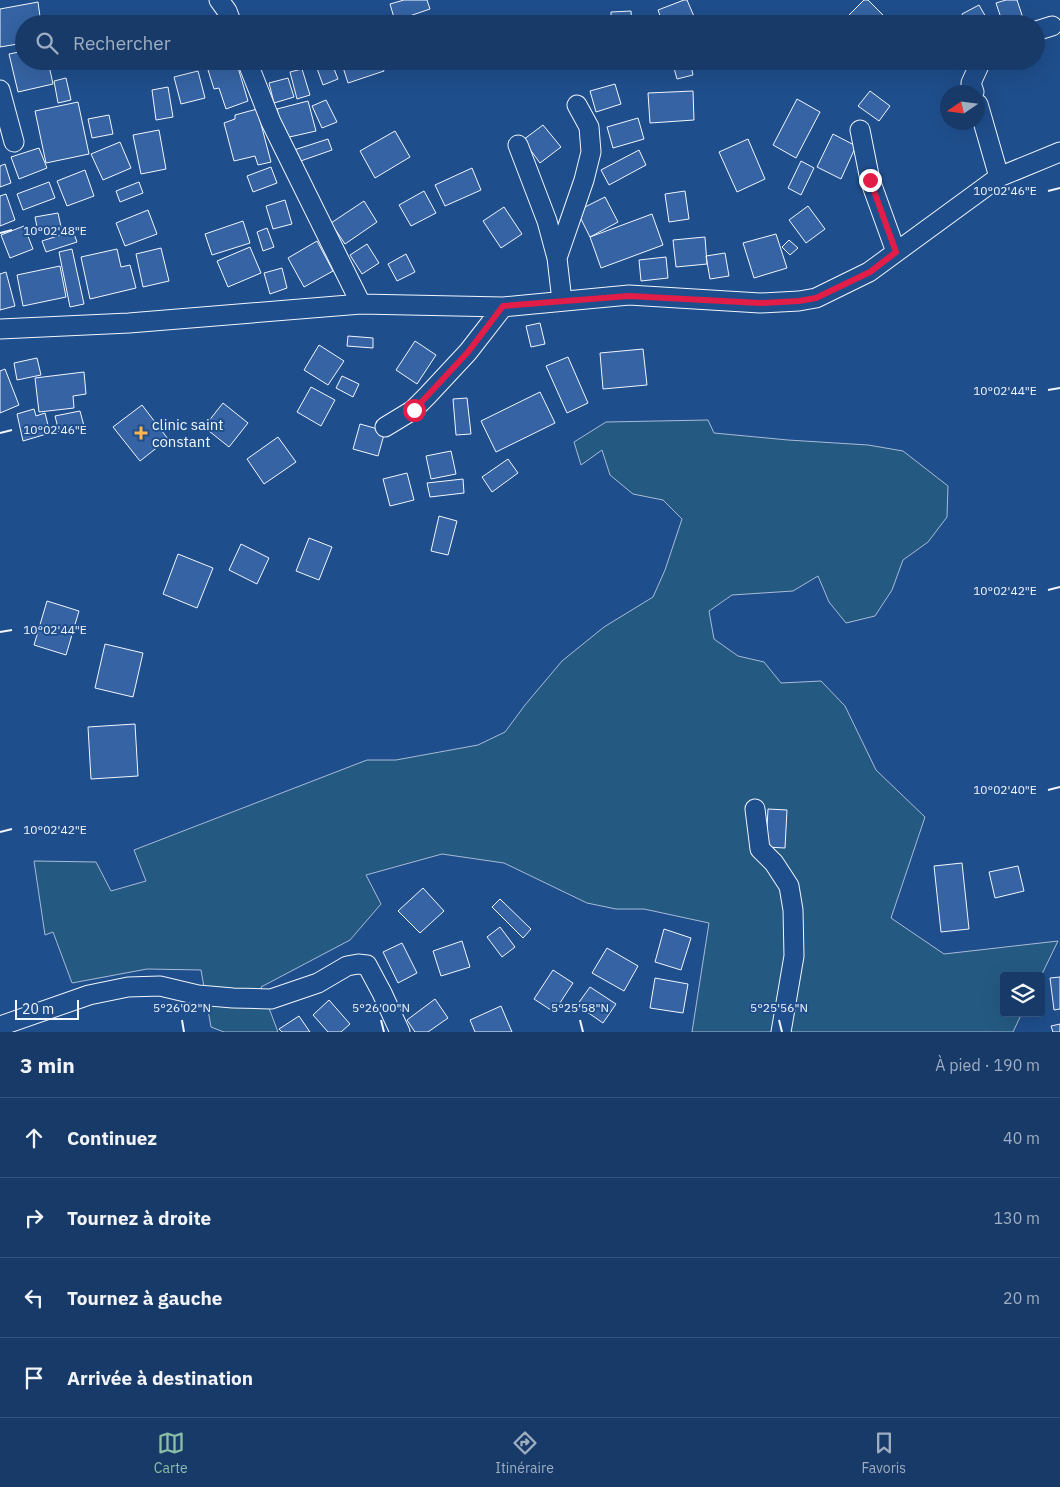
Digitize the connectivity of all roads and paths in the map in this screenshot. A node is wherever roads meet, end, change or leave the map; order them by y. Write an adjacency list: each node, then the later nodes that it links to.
1 (219, 0): 2 (street)
2 (229, 15)
3 (251, 70): 17 (street)
4 (978, 70): 5 (street)
5 (972, 85)
6 (0, 90): 10 (street)
7 (577, 105): 15 (street)
8 (985, 128): 13 (street)
9 (860, 130): 14 (street)
10 (14, 142)
11 (518, 144): 15 (street)
12 (1060, 152): 13 (street)
13 (999, 177): 14 (street)
14 (896, 252): 16 (street)
15 (557, 258): 16 (street)
16 (562, 301): 18 (street)
17 (361, 304): 18 (street); 19 (street)
18 (503, 306): 20 (street)
19 (0, 329)
20 (385, 427)
21 (755, 809): 24 (street)
22 (0, 1026): 23 (street)
23 (400, 1032)
24 (781, 1032)

